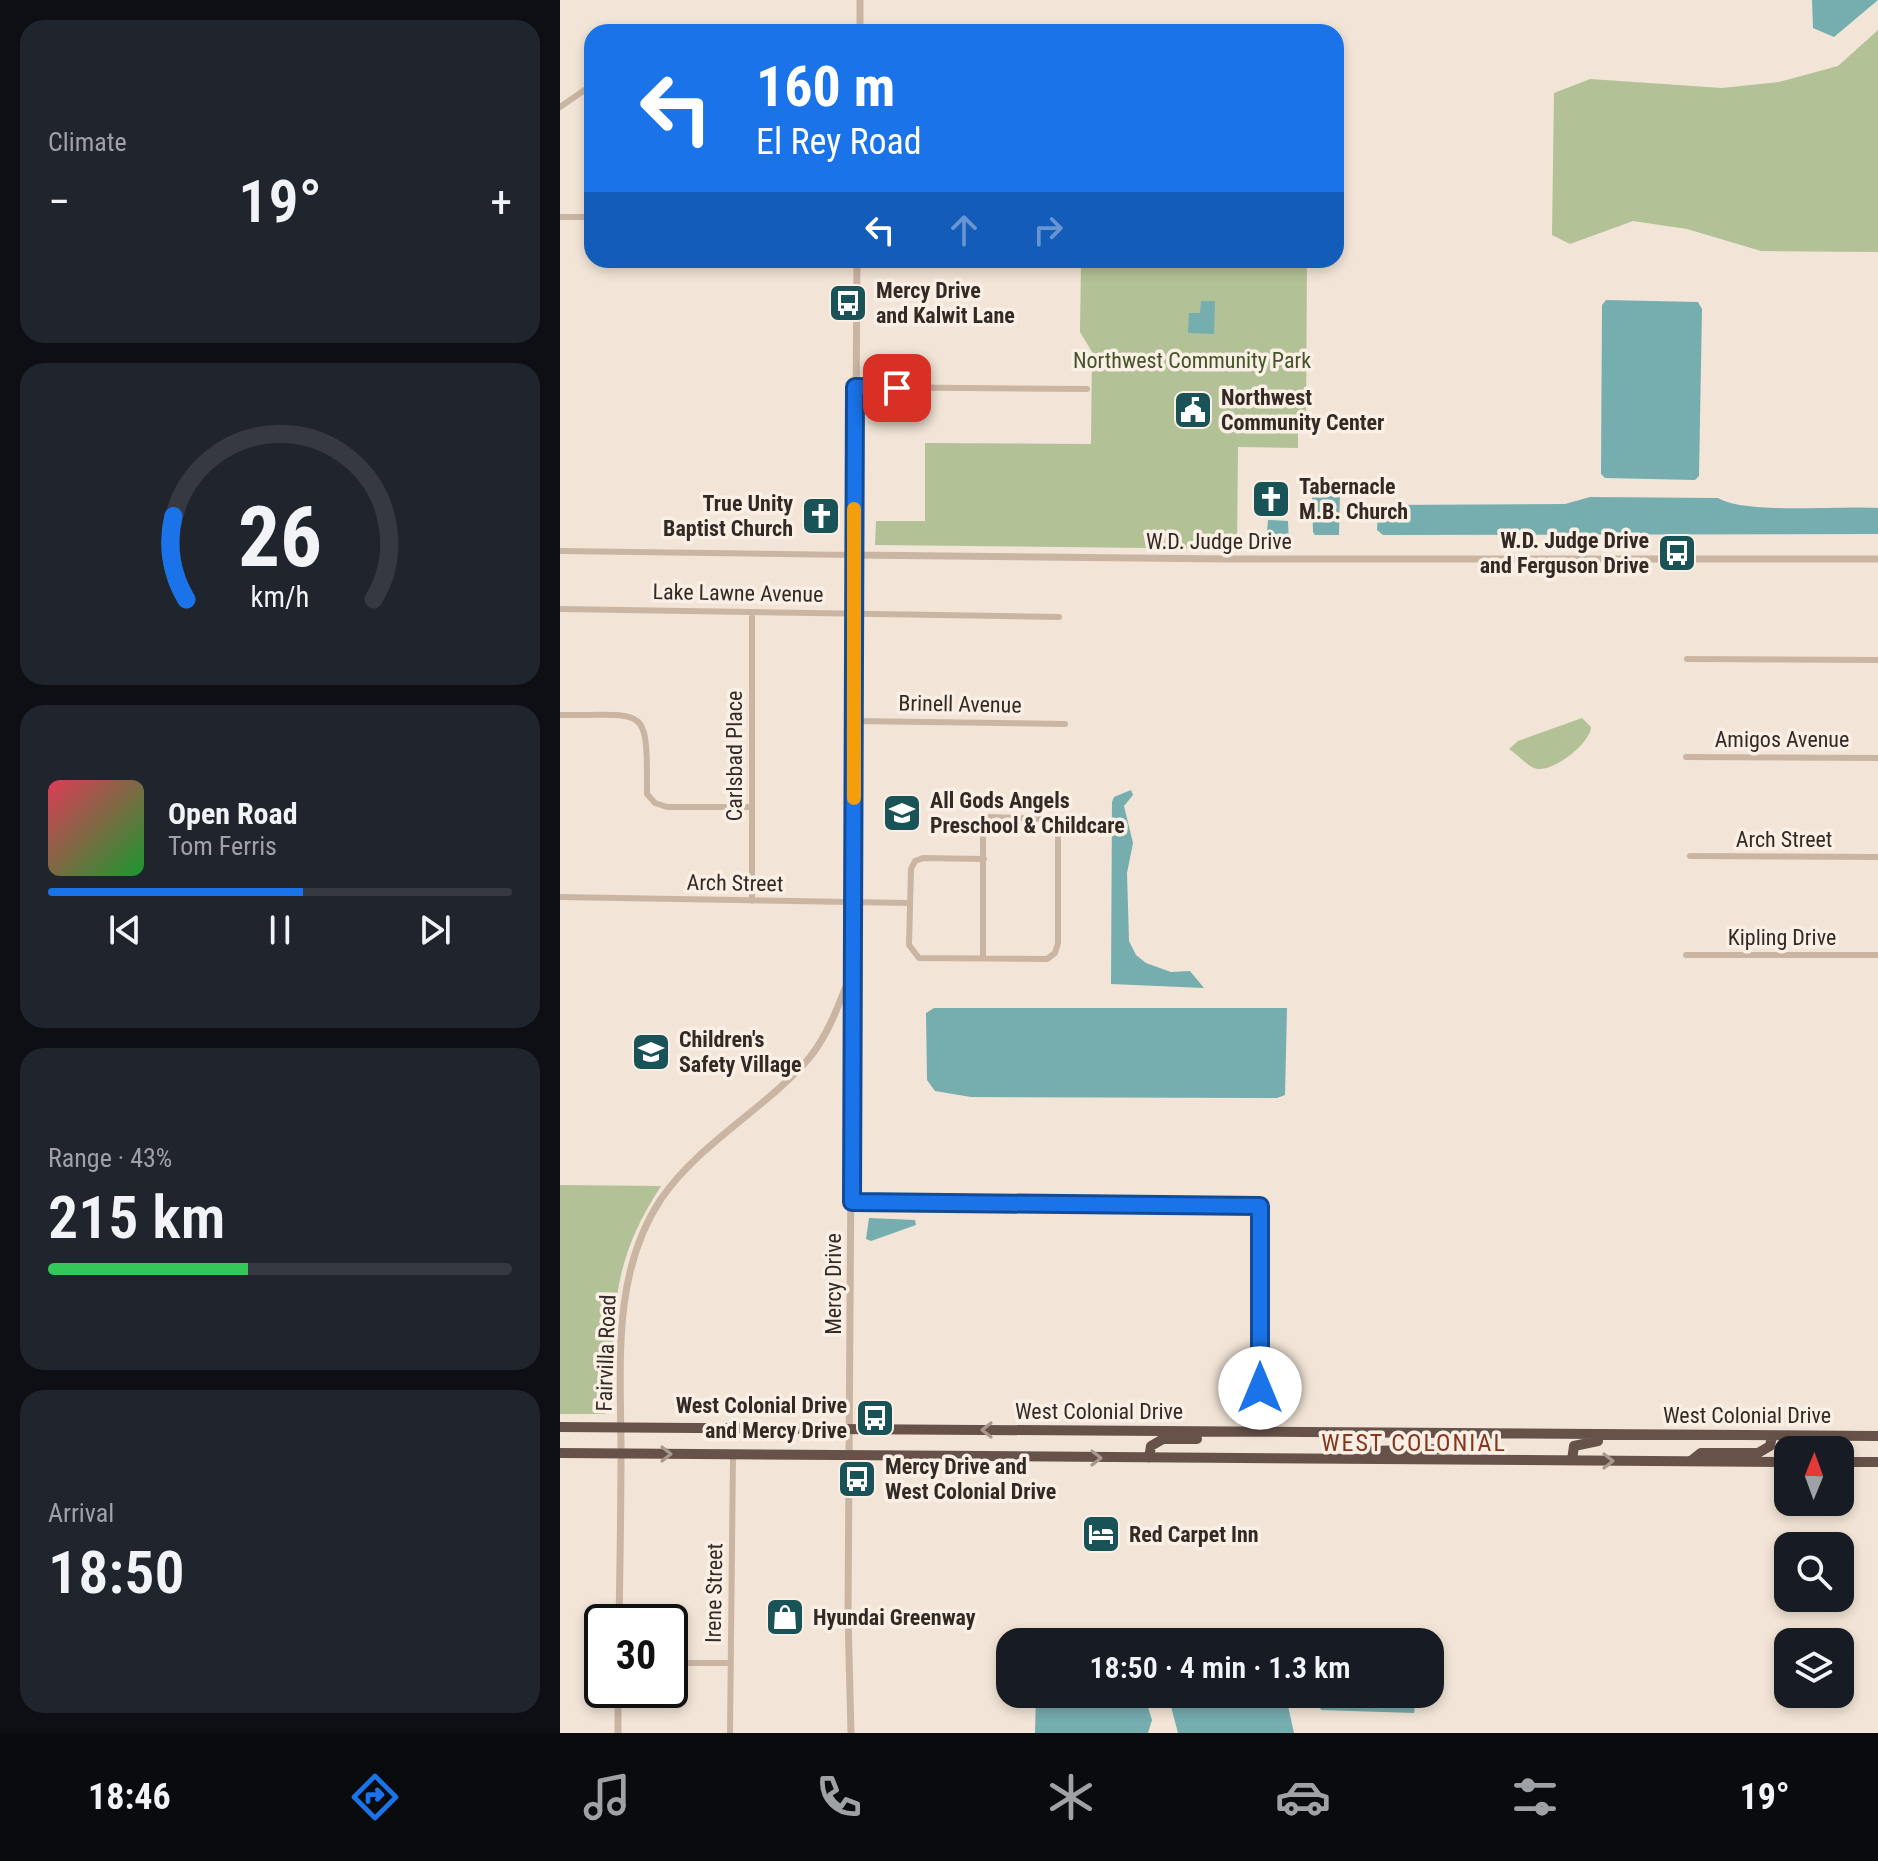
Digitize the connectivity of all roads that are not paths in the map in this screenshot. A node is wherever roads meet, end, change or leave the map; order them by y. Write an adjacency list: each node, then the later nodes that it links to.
1 (860, 0): 2 (street)
2 (860, 24)
3 (584, 90): 4 (street)
4 (560, 107)
5 (560, 217): 6 (street)
6 (584, 217)
7 (857, 268): 8 (street, Mercy Drive)
8 (855, 387): 9 (street); 11 (street, Mercy Drive)
9 (1087, 389)
10 (560, 551): 11 (street, W.D. Judge Drive)
11 (853, 555): 12 (street, W.D. Judge Drive); 15 (street, Mercy Drive)
12 (1878, 559)
13 (560, 609): 14 (street, Lake Lawne Avenue)
14 (752, 612): 15 (street, Lake Lawne Avenue); 24 (street, Carlsbad Place)
15 (853, 613): 16 (street, Lake Lawne Avenue); 20 (street, Mercy Drive)
16 (1059, 617)
17 (1687, 659): 18 (street)
18 (1878, 660)
19 (560, 715): 24 (street)
20 (854, 721): 21 (street, Brinell Avenue); 30 (street, Mercy Drive)
21 (1065, 724)
22 (1686, 757): 23 (street, Amigos Avenue)
23 (1878, 758)
24 (751, 807): 29 (street, Carlsbad Place)
25 (1690, 856): 26 (street, Arch Street)
26 (1878, 857)
27 (984, 859): 31 (street); 34 (street); 34 (street)
28 (560, 897): 29 (street, Arch Street)
29 (752, 901): 30 (street, Arch Street)
30 (853, 902): 31 (street, Arch Street); 35 (street, Mercy Drive)
31 (910, 903): 34 (street)
32 (1686, 955): 33 (street, Kipling Drive)
33 (1878, 955)
34 (983, 958)
35 (853, 970): 36 (street, Mercy Drive); 37 (street, Fairvilla Road)
36 (853, 1015): 37 (street); 38 (street, Mercy Drive)
37 (834, 1019): 40 (street, Fairvilla Road)
38 (852, 1202): 41 (street, Mercy Drive); 43 (street)
39 (560, 1427): 40 (highway, West Colonial Drive)
40 (621, 1427): 41 (highway, West Colonial Drive); 49 (street, Fairvilla Road)
41 (850, 1429): 42 (highway, West Colonial Drive, one-way to 41); 51 (street, Mercy Drive)
42 (1237, 1432): 43 (highway, West Colonial Drive); 52 (highway)
43 (1260, 1432): 44 (highway, West Colonial Drive)
44 (1451, 1433): 45 (highway, West Colonial Drive); 53 (highway)
45 (1655, 1435): 46 (highway, West Colonial Drive); 54 (highway)
46 (1772, 1436): 47 (highway, West Colonial Drive); 55 (highway)
47 (1878, 1436)
48 (560, 1453): 49 (highway, West Colonial Drive)
49 (621, 1454): 50 (highway, West Colonial Drive, one-way to 50); 59 (street, Fairvilla Road)
50 (733, 1454): 51 (highway, West Colonial Drive); 61 (street, Irene Street)
51 (850, 1455): 52 (highway, West Colonial Drive, one-way to 52); 65 (street, Mercy Drive)
52 (1149, 1458): 53 (highway, West Colonial Drive)
53 (1366, 1459): 54 (highway, West Colonial Drive)
54 (1572, 1460): 55 (highway, West Colonial Drive, one-way to 55)
55 (1691, 1461): 56 (highway, West Colonial Drive)
56 (1774, 1462)
57 (1854, 1462): 58 (highway)
58 (1878, 1462)
59 (619, 1604)
60 (688, 1663): 61 (street)
61 (731, 1663): 64 (street, Irene Street)
62 (618, 1708): 63 (street)
63 (618, 1733)
64 (730, 1733)
65 (851, 1733)

